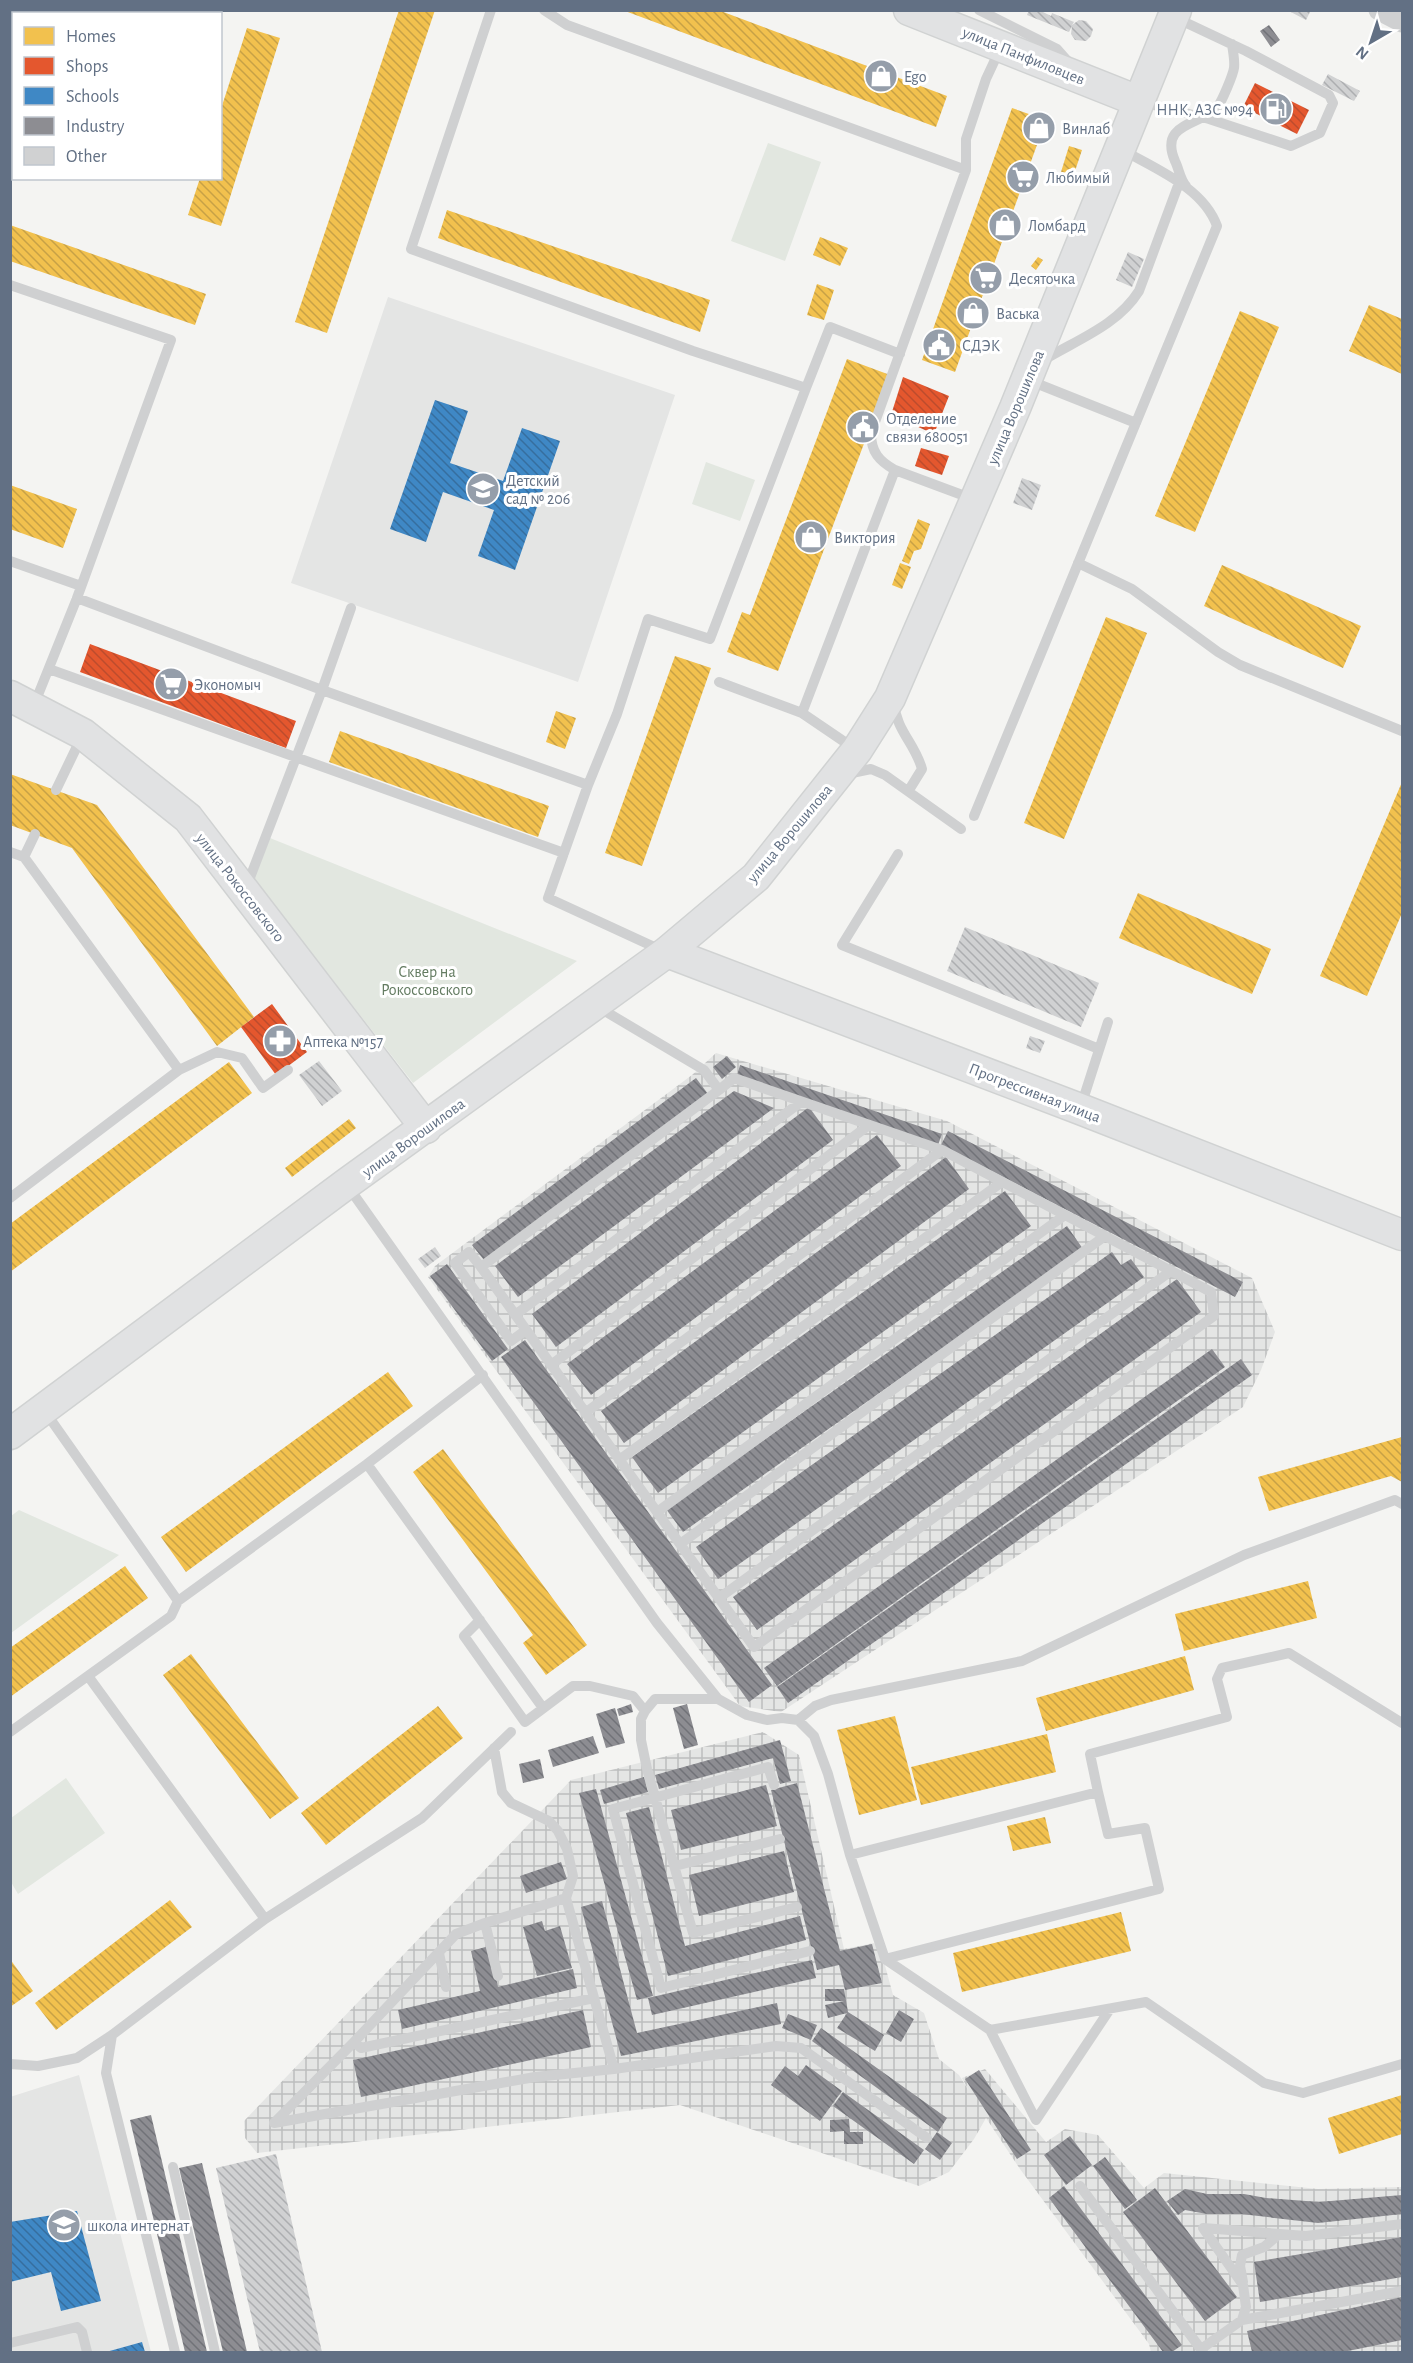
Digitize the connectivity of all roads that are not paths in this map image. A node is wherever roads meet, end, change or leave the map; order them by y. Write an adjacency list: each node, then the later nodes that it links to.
1 (491, 10): 21 (lane)
2 (544, 10): 15 (lane)
3 (979, 10): 11 (lane)
4 (1379, 10): 7 (street)
5 (910, 11): 8 (lane); 10 (main road, улица Панфиловцев)
6 (1175, 14): 9 (lane); 12 (main road, улица Ворошилова)
7 (1402, 22)
8 (958, 42)
9 (1232, 44): 13 (lane); 13 (lane)
10 (998, 56): 11 (main road, улица Панфиловцев); 15 (lane)
11 (1074, 80): 12 (main road, улица Панфиловцев)
12 (1138, 101): 13 (lane); 14 (main road, улица Ворошилова)
13 (1199, 118): 17 (lane)
14 (1121, 148): 16 (lane); 20 (main road, улица Ворошилова)
15 (966, 171): 19 (lane)
16 (1179, 183): 17 (lane); 20 (lane)
17 (1189, 189): 22 (lane)
18 (10, 285): 27 (lane)
19 (900, 354): 21 (lane); 23 (lane)
20 (1029, 374): 22 (lane); 24 (main road, улица Ворошилова)
21 (806, 388): 41 (lane)
22 (1136, 423): 26 (lane)
23 (895, 470): 24 (lane); 35 (lane)
24 (966, 515): 32 (main road, улица Ворошилова)
25 (10, 561): 27 (lane)
26 (1078, 563): 36 (lane); 44 (lane)
27 (81, 586): 28 (lane)
28 (77, 598): 30 (lane); 33 (lane)
29 (351, 608): 33 (lane)
30 (49, 669): 34 (lane); 39 (lane)
31 (718, 682): 35 (lane)
32 (894, 688): 38 (main road, улица Ворошилова); 43 (lane)
33 (322, 690): 39 (lane); 41 (lane)
34 (21, 702): 37 (main road, улица Рокоссовского)
35 (802, 713): 38 (lane)
36 (1402, 732)
37 (83, 734): 42 (lane); 51 (main road, улица Рокоссовского)
38 (857, 750): 40 (main road, улица Ворошилова)
39 (296, 758): 48 (lane); 51 (lane)
40 (833, 780): 43 (lane); 52 (main road, улица Ворошилова)
41 (588, 785): 48 (lane)
42 (56, 790)
43 (909, 790): 45 (lane)
44 (974, 816)
45 (961, 829)
46 (35, 834): 50 (lane)
47 (10, 852): 50 (lane)
48 (564, 853): 52 (lane)
49 (898, 854): 55 (lane)
50 (24, 857): 56 (lane)
51 (244, 891): 62 (main road, улица Рокоссовского)
52 (667, 952): 53 (main road, улица Ворошилова); 60 (main road, Прогрессивная улица)
53 (595, 1005): 58 (lane); 62 (main road, улица Ворошилова)
54 (1108, 1022): 55 (lane)
55 (1099, 1049): 60 (lane)
56 (179, 1070): 57 (lane); 66 (lane)
57 (288, 1070)
58 (719, 1090): 59 (lane); 70 (lane)
59 (801, 1102): 61 (lane); 72 (lane)
60 (1080, 1109): 68 (main road, Прогрессивная улица)
61 (869, 1125): 63 (lane); 74 (lane)
62 (426, 1128): 65 (main road, улица Ворошилова)
63 (942, 1150): 64 (lane); 77 (lane)
64 (1002, 1182): 67 (lane); 79 (lane)
65 (346, 1184): 75 (lane); 76 (main road, улица Ворошилова)
66 (10, 1198)
67 (1065, 1215): 69 (lane); 82 (lane)
68 (1402, 1235)
69 (1105, 1236): 71 (lane); 83 (lane)
70 (481, 1267): 72 (lane); 73 (lane)
71 (1171, 1270): 84 (lane); 84 (lane)
72 (515, 1315): 73 (lane)
73 (526, 1330): 74 (lane)
74 (551, 1365): 77 (lane)
75 (483, 1375): 80 (lane); 90 (lane)
76 (43, 1410): 78 (main road, улица Ворошилова); 85 (lane)
77 (585, 1413): 79 (lane)
78 (10, 1434)
79 (619, 1460): 82 (lane)
80 (367, 1464): 85 (lane); 86 (lane)
81 (1402, 1504): 93 (lane)
82 (657, 1512): 83 (lane)
83 (680, 1544): 84 (lane)
84 (719, 1598)
85 (178, 1601): 87 (lane)
86 (480, 1620): 91 (lane); 91 (lane)
87 (88, 1676): 95 (lane); 106 (lane)
88 (633, 1696): 89 (lane); 91 (lane); 92 (lane)
89 (655, 1699): 90 (lane); 92 (lane)
90 (718, 1699): 93 (lane)
91 (543, 1708)
92 (645, 1711): 100 (lane)
93 (798, 1720): 102 (lane)
94 (1402, 1723): 99 (lane)
95 (10, 1732)
96 (511, 1732): 97 (lane)
97 (494, 1748): 104 (lane); 106 (lane)
98 (774, 1785): 100 (lane)
99 (1098, 1792): 102 (lane); 110 (lane)
100 (656, 1797): 103 (lane); 108 (lane)
101 (780, 1839): 103 (lane)
102 (850, 1855): 110 (lane)
103 (675, 1866): 105 (lane)
104 (566, 1898): 107 (lane); 113 (lane)
105 (797, 1906)
106 (265, 1919): 116 (lane)
107 (485, 1923): 109 (lane); 111 (lane)
108 (810, 1951)
109 (439, 1953): 112 (lane); 117 (lane)
110 (885, 1959): 115 (lane)
111 (498, 1976)
112 (446, 1987)
113 (594, 1998): 117 (lane); 120 (lane)
114 (1110, 2009): 115 (lane); 115 (lane); 119 (lane)
115 (990, 2031)
116 (112, 2035): 118 (lane); 132 (lane)
117 (354, 2042): 120 (lane)
118 (10, 2064)
119 (1402, 2064)
120 (614, 2069): 121 (lane)
121 (927, 2138)
122 (173, 2167): 133 (lane)
123 (1080, 2186): 130 (lane)
124 (1402, 2224): 125 (lane)
125 (1278, 2235): 126 (lane); 126 (lane)
126 (1244, 2285): 128 (lane)
127 (1402, 2291): 128 (lane)
128 (1242, 2320): 130 (lane)
129 (10, 2343): 131 (lane)
130 (1202, 2351)
131 (87, 2352)
132 (175, 2352)
133 (215, 2352)

